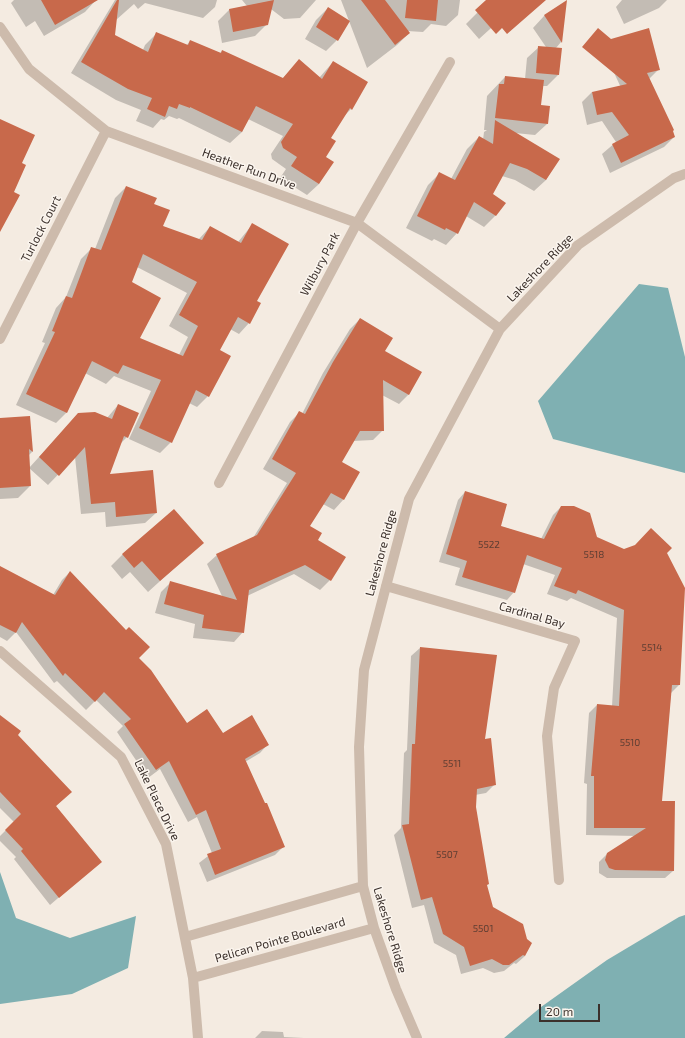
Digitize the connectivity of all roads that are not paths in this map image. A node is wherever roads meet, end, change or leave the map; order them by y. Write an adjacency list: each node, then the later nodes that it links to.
1 (0, 27): 3 (street, Heather Run Drive)
2 (450, 62): 5 (street, Wilbury Park)
3 (106, 131): 5 (street, Heather Run Drive); 7 (street, Turlock Court)
4 (685, 174): 6 (street, Lakeshore Ridge)
5 (357, 223): 6 (street, Heather Run Drive); 8 (street, Wilbury Park)
6 (500, 329): 9 (street, Lakeshore Ridge)
7 (0, 338)
8 (219, 483)
9 (386, 586): 11 (street, Cardinal Bay); 12 (street, Lakeshore Ridge)
10 (0, 651): 14 (street, Lake Place Drive)
11 (559, 880)
12 (363, 886): 13 (street, Lakeshore Ridge); 14 (street)
13 (374, 928): 15 (street, Pelican Pointe Boulevard); 17 (street, Lakeshore Ridge)
14 (185, 937): 15 (street, Lake Place Drive)
15 (193, 978): 16 (street, Lake Place Drive)
16 (198, 1038)
17 (417, 1038)

